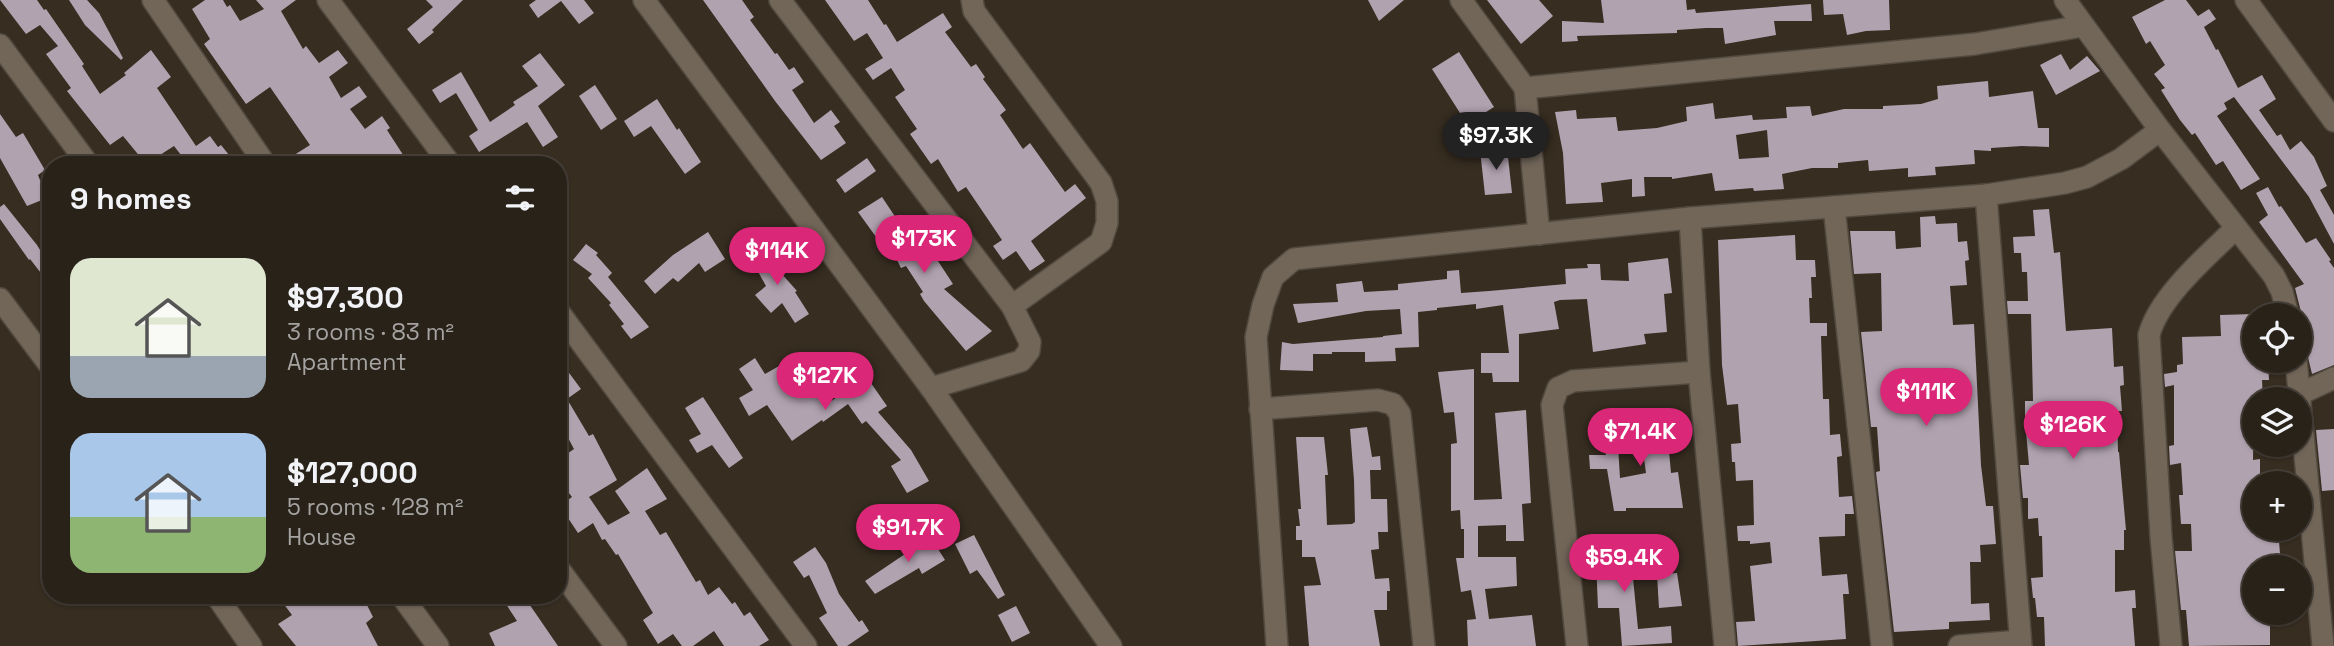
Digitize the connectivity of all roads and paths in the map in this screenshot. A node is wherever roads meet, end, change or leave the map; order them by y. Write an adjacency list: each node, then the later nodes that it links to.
1 (153, 0): 15 (street)
2 (328, 0): 16 (street)
3 (644, 0): 29 (street)
4 (780, 0): 24 (street)
5 (972, 0): 24 (street)
6 (1461, 0): 11 (street)
7 (2065, 0): 9 (street)
8 (2246, 0): 12 (street)
9 (2083, 26): 11 (street); 13 (street)
10 (0, 45): 14 (street)
11 (1525, 89): 21 (street)
12 (2334, 121)
13 (2160, 130): 17 (street); 20 (street)
14 (82, 156)
15 (260, 156)
16 (444, 156)
17 (1986, 195): 18 (street); 37 (street)
18 (1834, 207): 19 (street); 47 (street)
19 (1690, 218): 21 (street); 27 (street)
20 (2235, 229): 23 (street); 49 (street)
21 (1539, 234): 31 (street)
22 (0, 299): 26 (street)
23 (2285, 303)
24 (1012, 306): 29 (street)
25 (567, 324): 41 (street)
26 (42, 355)
27 (1699, 372): 45 (street); 46 (street)
28 (2334, 378): 30 (street)
29 (931, 388): 42 (street)
30 (2312, 388)
31 (1260, 409): 43 (street); 44 (street)
32 (2304, 457): 34 (street)
33 (567, 580): 40 (street)
34 (2326, 586): 50 (street)
35 (222, 604): 38 (street)
36 (408, 604): 39 (street)
37 (2020, 644): 48 (street)
38 (251, 646)
39 (438, 646)
40 (616, 646)
41 (806, 646)
42 (1111, 646)
43 (1277, 646)
44 (1424, 646)
45 (1577, 646)
46 (1725, 646)
47 (1882, 646)
48 (1959, 646)
49 (2171, 646)
50 (2323, 646)

